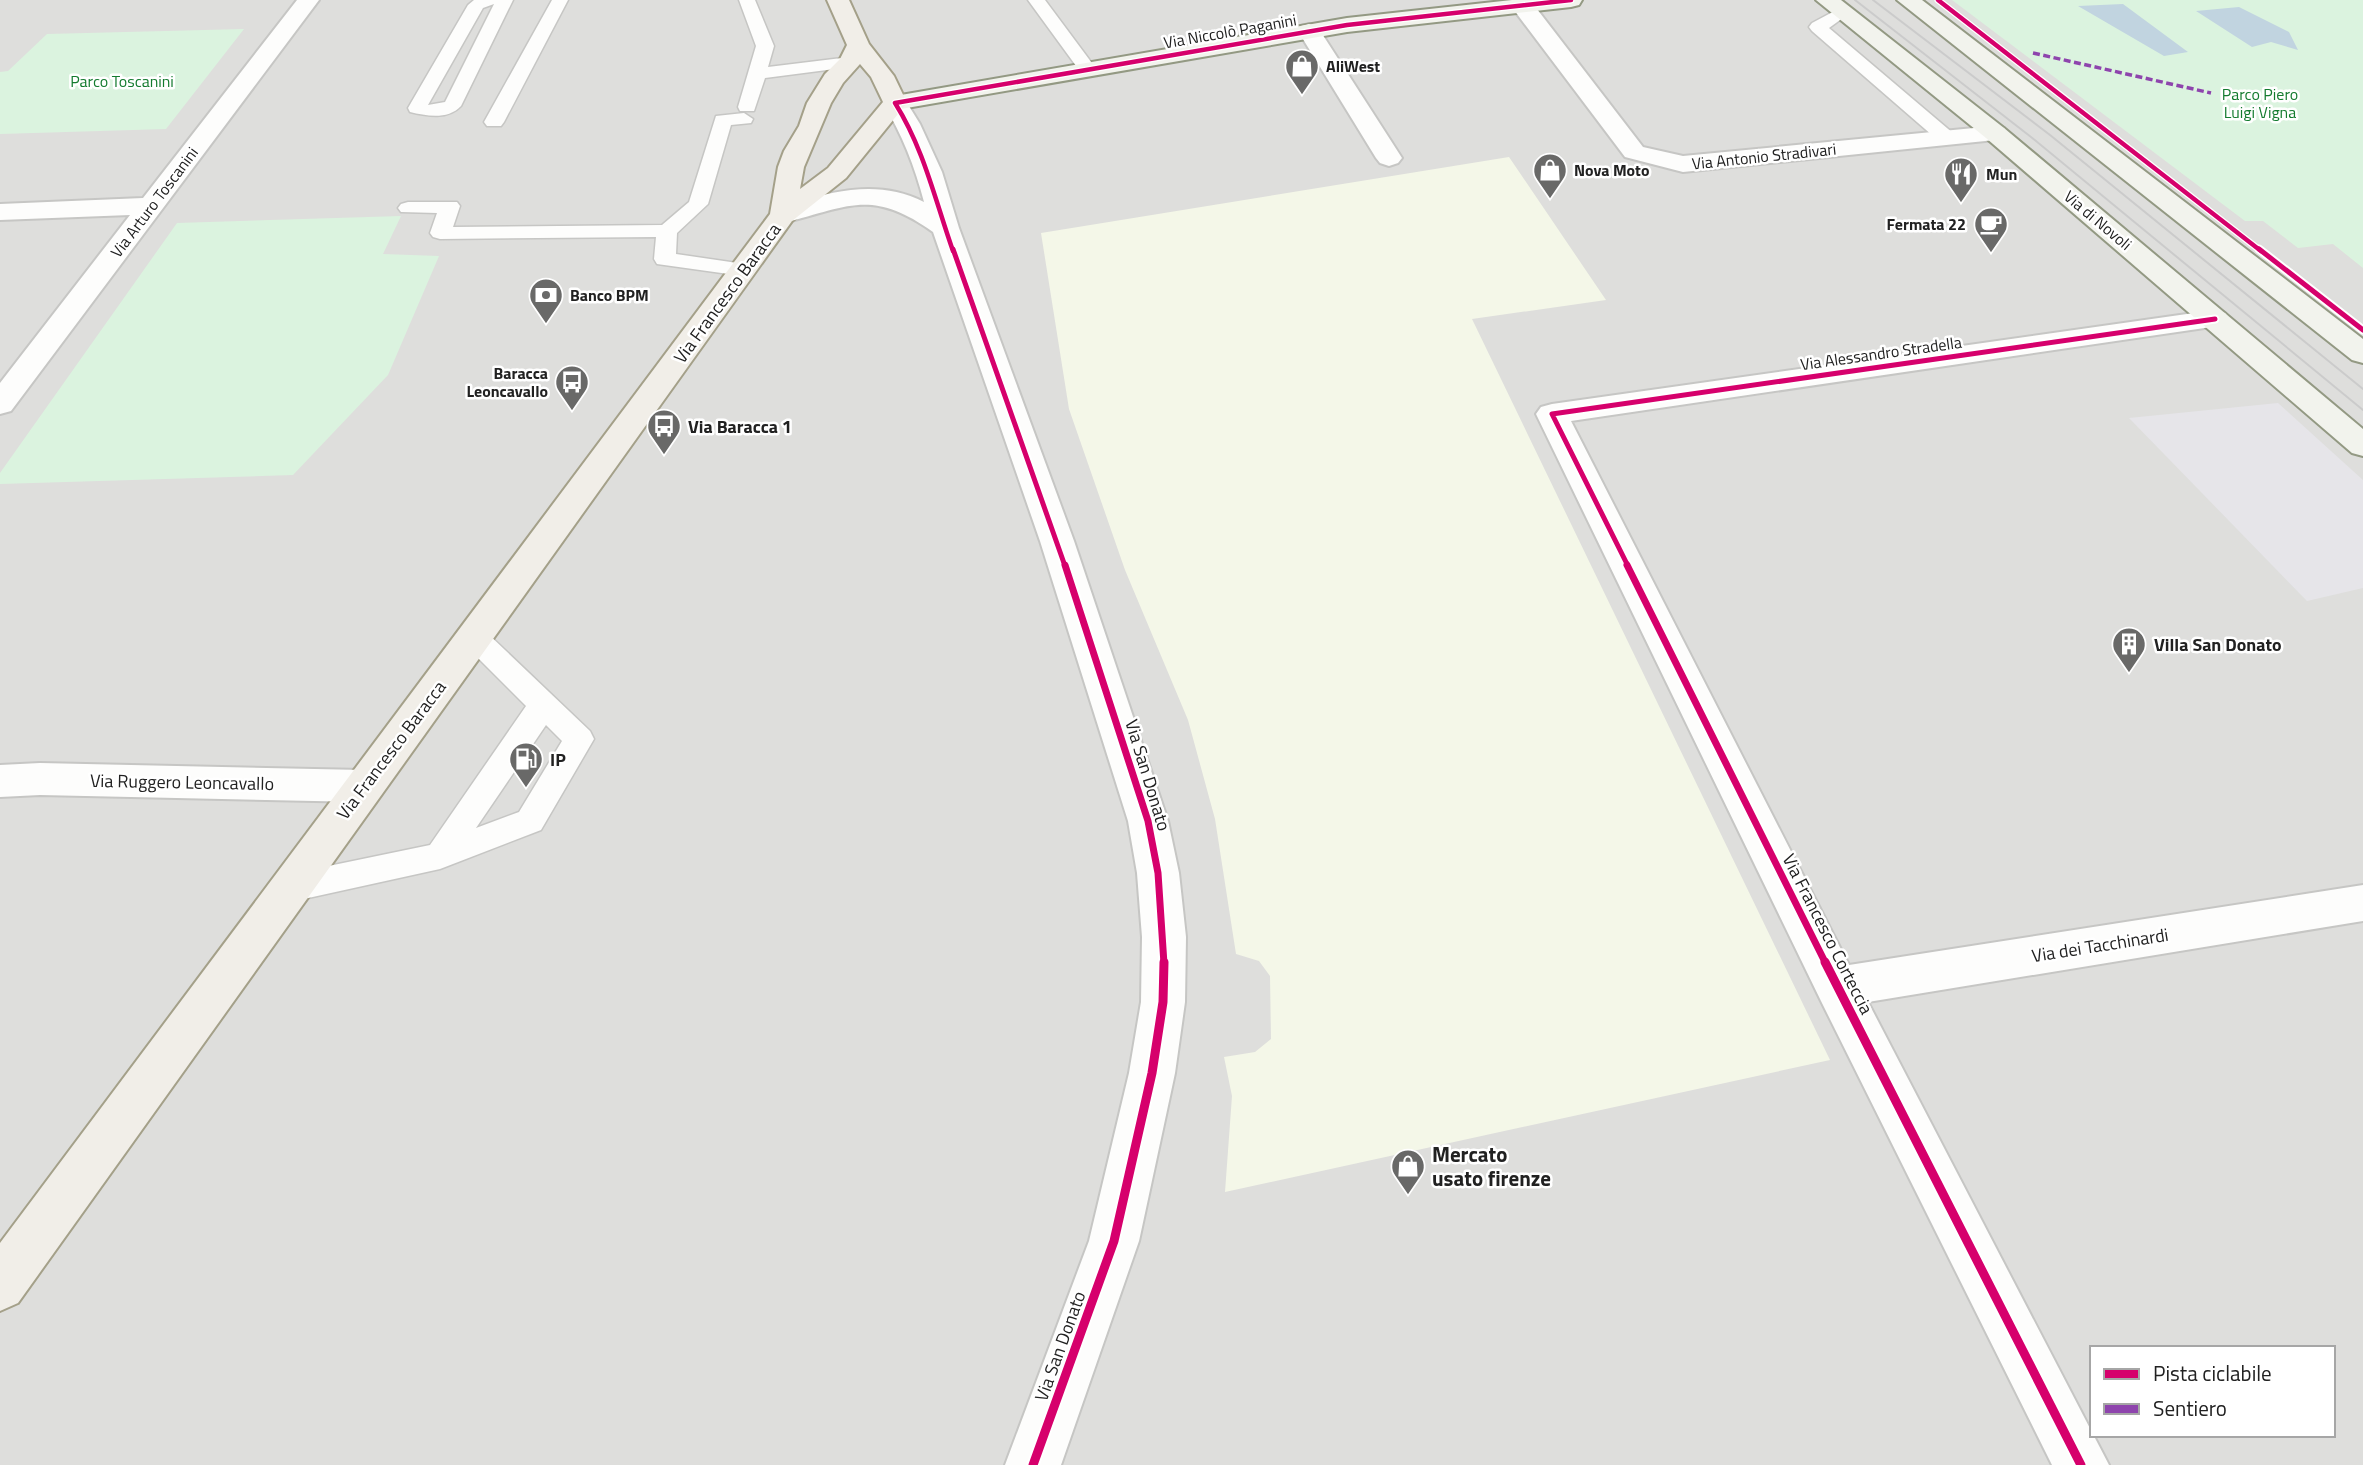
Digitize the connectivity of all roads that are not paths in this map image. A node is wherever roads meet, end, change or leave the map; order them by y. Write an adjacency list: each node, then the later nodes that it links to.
1 (308, 0): 23 (street, Via Arturo Toscanini)
2 (491, 0): 17 (lane)
3 (505, 0): 17 (lane)
4 (560, 0): 16 (lane)
5 (747, 0): 15 (lane)
6 (838, 0): 13 (main road)
7 (1036, 0): 14 (lane)
8 (1571, 0): 10 (street, Via Niccolò Paganini)
9 (1908, 0): 31 (street)
10 (1522, 5): 12 (street, Via Niccolò Paganini); 21 (street, Via Antonio Stradivari)
11 (1835, 6): 20 (street, Via di Novoli); 21 (lane)
12 (1310, 32): 14 (street, Via Niccolò Paganini); 22 (street)
13 (854, 53): 15 (lane); 18 (main road); 18 (main road); 26 (main road, Via Francesco Baracca)
14 (1088, 70): 18 (street, Via Niccolò Paganini)
15 (755, 74): 28 (lane)
16 (513, 88): 17 (lane); 19 (lane)
17 (460, 90)
18 (895, 103): 26 (main road, Via Francesco Baracca); 27 (street)
19 (494, 122)
20 (1995, 133): 21 (street, Via Antonio Stradivari); 30 (street, Via di Novoli)
21 (1947, 138)
22 (1389, 158)
23 (150, 206): 25 (street); 32 (street, Via Arturo Toscanini)
24 (408, 208): 28 (lane)
25 (0, 212)
26 (783, 215): 27 (street, Via Francesco Baracca); 29 (main road, Via Francesco Baracca)
27 (945, 228): 44 (street, Via San Donato)
28 (667, 231): 29 (lane)
29 (743, 270): 35 (main road, Via Francesco Baracca)
30 (2215, 320): 33 (street, Via Alessandro Stradella); 34 (street, Via di Novoli)
31 (2363, 354)
32 (0, 404)
33 (1552, 414): 42 (street, Via Francesco Corteccia)
34 (2363, 446)
35 (475, 638): 36 (lane); 38 (main road, Via Francesco Baracca)
36 (543, 705): 39 (lane); 39 (lane)
37 (0, 781): 38 (street, Via Ruggero Leoncavallo)
38 (363, 786): 40 (main road, Via Francesco Baracca)
39 (440, 856): 40 (lane)
40 (290, 888): 43 (main road, Via Francesco Baracca)
41 (2358, 910): 42 (street, Via dei Tacchinardi)
42 (1837, 987): 45 (street, Via Francesco Corteccia)
43 (0, 1285)
44 (1033, 1465)
45 (2081, 1465)

